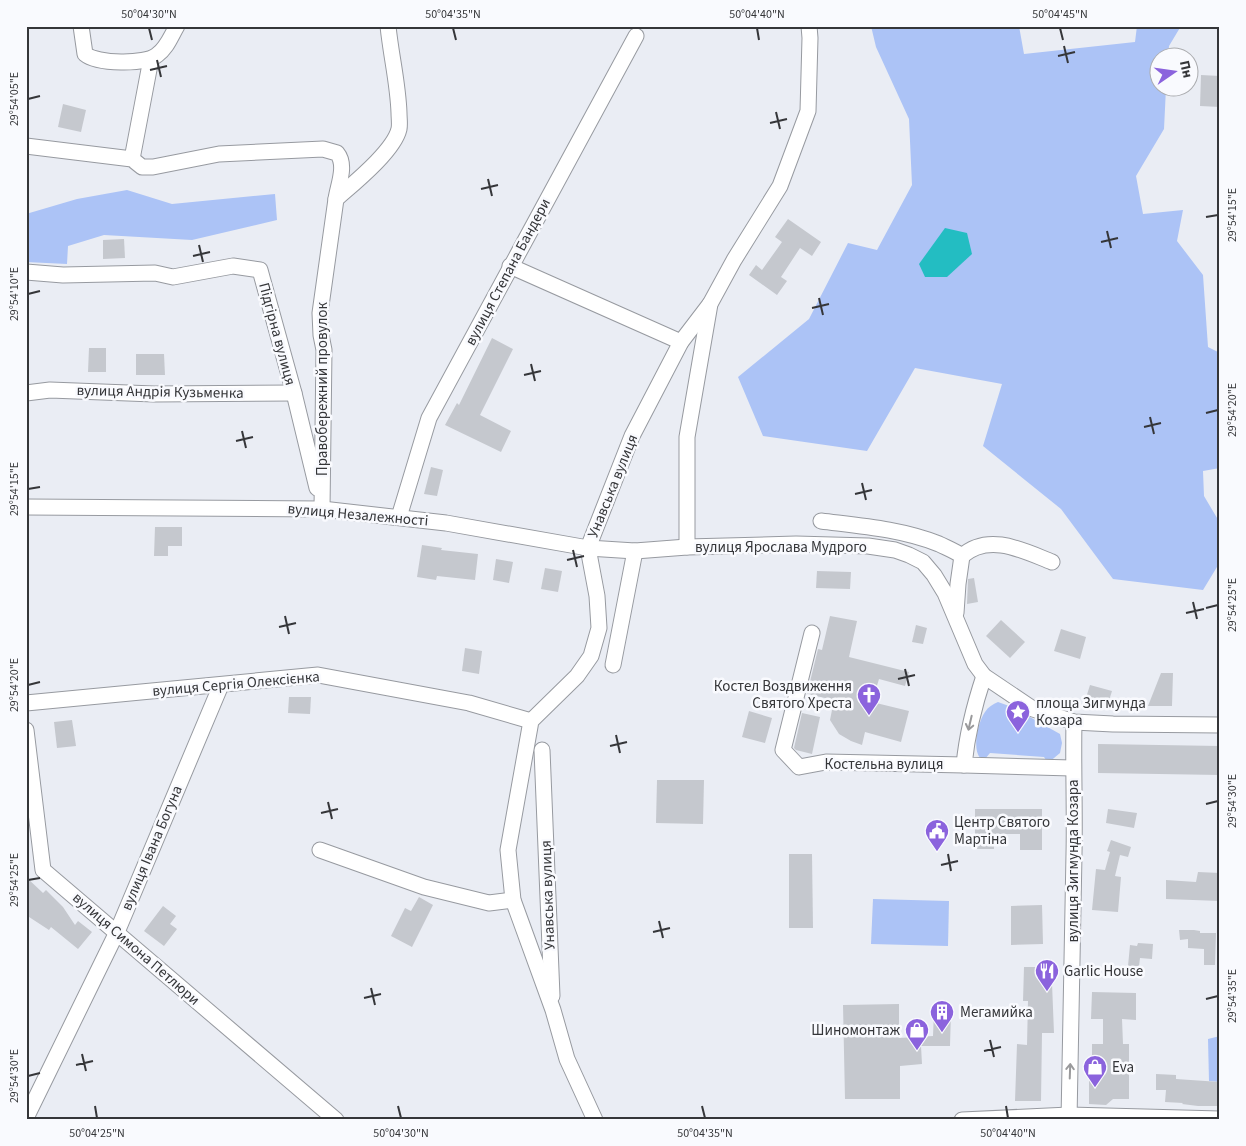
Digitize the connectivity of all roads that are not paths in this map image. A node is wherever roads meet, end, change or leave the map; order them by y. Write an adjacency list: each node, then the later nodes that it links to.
1 (81, 26): 6 (street)
2 (177, 26): 6 (street)
3 (388, 26): 9 (street)
4 (808, 26): 12 (street, Унавська вулиця)
5 (636, 36): 10 (street, вулиця Степана Бандери)
6 (151, 59): 8 (street)
7 (26, 146): 8 (street)
8 (132, 159): 9 (street, Правобережний провулок)
9 (336, 199): 17 (street, Правобережний провулок)
10 (510, 266): 13 (street); 18 (street, вулиця Степана Бандери)
11 (26, 272): 15 (street, Підгірна вулиця)
12 (710, 304): 13 (street, Унавська вулиця); 20 (street, Унавська вулиця)
13 (681, 342): 21 (street, Унавська вулиця)
14 (26, 393): 15 (street, вулиця Андрія Кузьменка)
15 (294, 393): 17 (street, Підгірна вулиця)
16 (26, 507): 17 (street, вулиця Незалежності)
17 (322, 509): 18 (street, вулиця Незалежності)
18 (399, 517): 21 (street, вулиця Незалежності)
19 (821, 521): 23 (street, вулиця Ярослава Мудрого)
20 (686, 547): 22 (street, вулиця Незалежності); 25 (street, вулиця Ярослава Мудрого)
21 (588, 548): 22 (street, вулиця Незалежності); 31 (street, Унавська вулиця)
22 (635, 551): 27 (street)
23 (962, 556): 24 (street); 25 (street, вулиця Ярослава Мудрого)
24 (1052, 562)
25 (956, 622): 28 (street, вулиця Ярослава Мудрого)
26 (812, 633): 36 (street, Костельна вулиця)
27 (613, 665)
28 (984, 676): 32 (street, вулиця Ярослава Мудрого); 36 (street, one-way to 36)
29 (221, 685): 30 (street, вулиця Сергія Олексієнка); 31 (street, вулиця Сергія Олексієнка); 40 (street, вулиця Івана Богуна)
30 (26, 703)
31 (532, 721): 39 (street, Унавська вулиця)
32 (1074, 722): 33 (street, вулиця Ярослава Мудрого); 37 (street, вулиця Зигмунда Козара)
33 (1220, 725)
34 (26, 730): 40 (street, вулиця Симона Петлюри)
35 (542, 750): 41 (street, Унавська вулиця)
36 (964, 765): 37 (street)
37 (1072, 768): 43 (street, вулиця Зигмунда Козара, one-way to 37)
38 (320, 850): 39 (street)
39 (513, 900): 41 (street, Унавська вулиця)
40 (116, 932): 42 (street, вулиця Івана Богуна); 45 (street, вулиця Симона Петлюри)
41 (553, 1010): 46 (street, Унавська вулиця)
42 (26, 1118)
43 (1069, 1118): 44 (street); 47 (street)
44 (1220, 1119)
45 (336, 1120)
46 (595, 1120)
47 (962, 1120)

